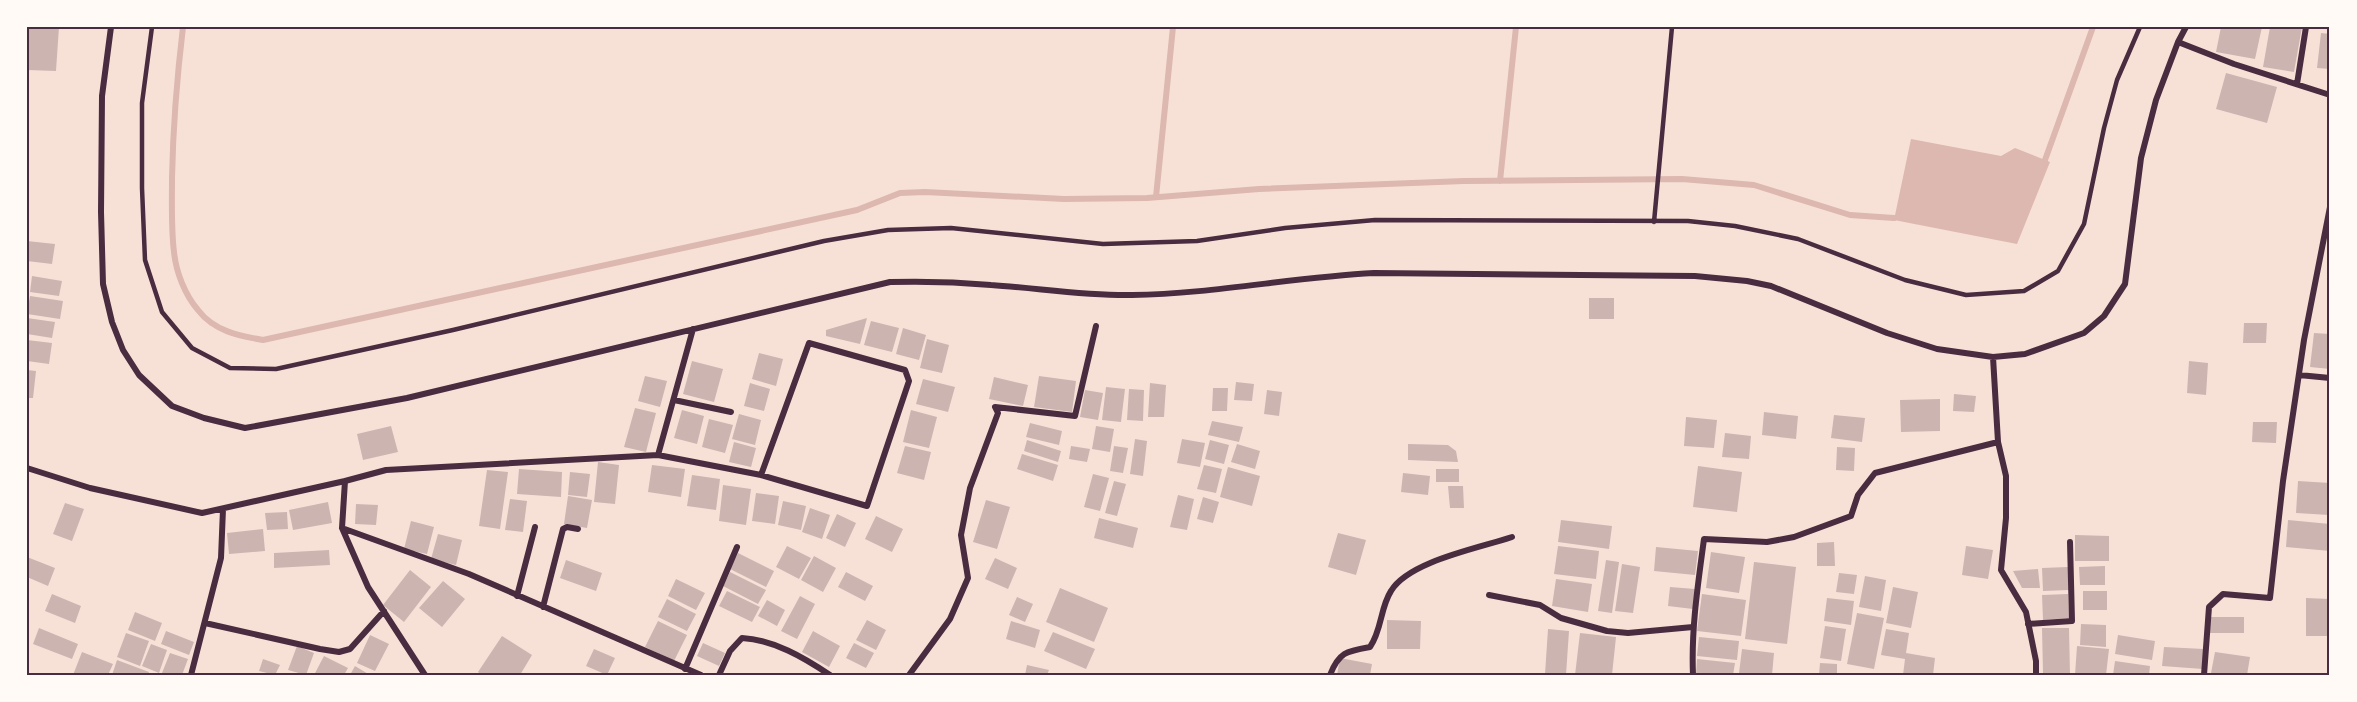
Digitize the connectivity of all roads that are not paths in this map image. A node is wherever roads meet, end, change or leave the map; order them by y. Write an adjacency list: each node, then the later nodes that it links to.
1 (111, 27): 13 (street)
2 (152, 27): 11 (lane)
3 (1672, 27): 11 (lane)
4 (2140, 27): 11 (lane)
5 (2186, 27): 7 (street)
6 (2306, 27): 8 (street)
7 (2178, 42): 8 (street); 14 (street)
8 (2297, 84): 9 (street)
9 (2330, 95)
10 (2330, 207): 15 (street)
11 (1654, 222)
12 (1096, 326): 44 (street)
13 (693, 329): 14 (street); 17 (street)
14 (1993, 357): 19 (street)
15 (2299, 375): 16 (street); 48 (street)
16 (2330, 378)
17 (674, 400): 18 (street); 20 (street)
18 (731, 411)
19 (1998, 442): 36 (street); 37 (street)
20 (658, 455): 22 (street); 23 (street)
21 (27, 468): 24 (street)
22 (761, 475): 22 (street)
23 (345, 481): 24 (street); 26 (street)
24 (223, 509): 35 (street)
25 (535, 527): 32 (street)
26 (342, 528): 32 (street); 34 (street)
27 (578, 529): 33 (street)
28 (1512, 537): 45 (street)
29 (2070, 542): 36 (street)
30 (737, 547): 38 (street)
31 (1488, 595): 37 (street)
32 (517, 596): 33 (street)
33 (543, 607): 38 (street)
34 (384, 611): 35 (street); 40 (street)
35 (205, 623): 39 (street)
36 (2028, 624): 47 (street)
37 (1693, 627): 46 (street)
38 (685, 669): 41 (street)
39 (191, 675)
40 (425, 675)
41 (701, 675)
42 (719, 675): 43 (street)
43 (830, 675)
44 (909, 675)
45 (1330, 675)
46 (1693, 675)
47 (2036, 675)
48 (2204, 675)

